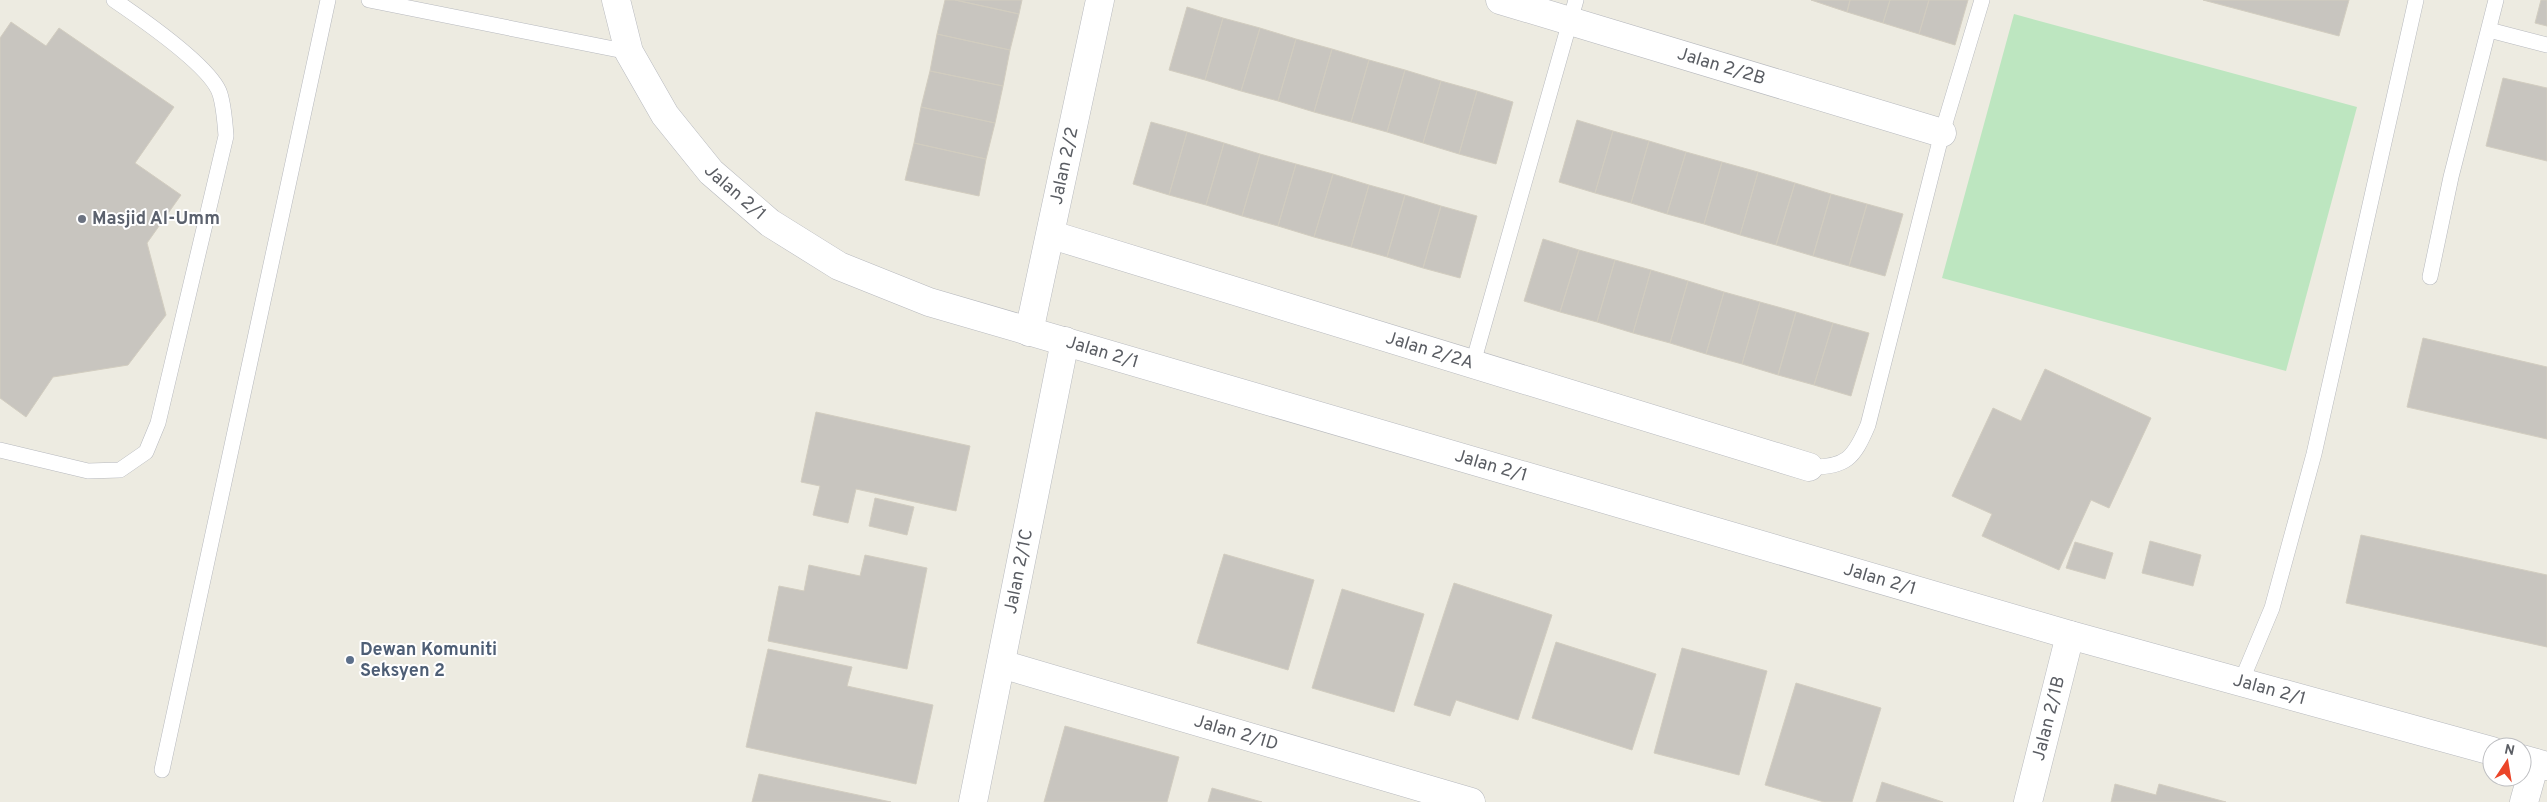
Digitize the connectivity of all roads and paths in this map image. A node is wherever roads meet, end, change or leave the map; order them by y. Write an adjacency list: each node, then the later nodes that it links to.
1 (114, 0): 20 (lane)
2 (328, 0): 27 (lane)
3 (369, 0): 13 (lane)
4 (616, 0): 13 (street, Jalan 2/1)
5 (1100, 0): 15 (street, Jalan 2/2)
6 (1500, 0): 10 (street, Jalan 2/2B)
7 (1982, 0): 14 (lane)
8 (2416, 0): 24 (lane)
9 (2496, 0): 11 (lane)
10 (1573, 10): 14 (street, Jalan 2/2B); 19 (lane)
11 (2489, 30): 12 (lane); 16 (lane)
12 (2547, 45)
13 (629, 52): 17 (street, Jalan 2/1)
14 (1942, 133): 21 (lane)
15 (1052, 235): 17 (street, Jalan 2/2); 19 (street, Jalan 2/2A)
16 (2430, 276)
17 (1029, 332): 18 (street, Jalan 2/1)
18 (1065, 341): 22 (street, Jalan 2/1); 23 (street, Jalan 2/1C)
19 (1473, 363): 21 (street, Jalan 2/2A)
20 (0, 450)
21 (1809, 467)
22 (2070, 635): 24 (street, Jalan 2/1); 30 (street, Jalan 2/1B)
23 (1001, 664): 28 (street, Jalan 2/1C); 29 (street, Jalan 2/1D)
24 (2241, 682): 25 (street, Jalan 2/1)
25 (2482, 748)
26 (2535, 763): 31 (street)
27 (162, 770)
28 (974, 802)
29 (1471, 802)
30 (2028, 802)
31 (2524, 802)

